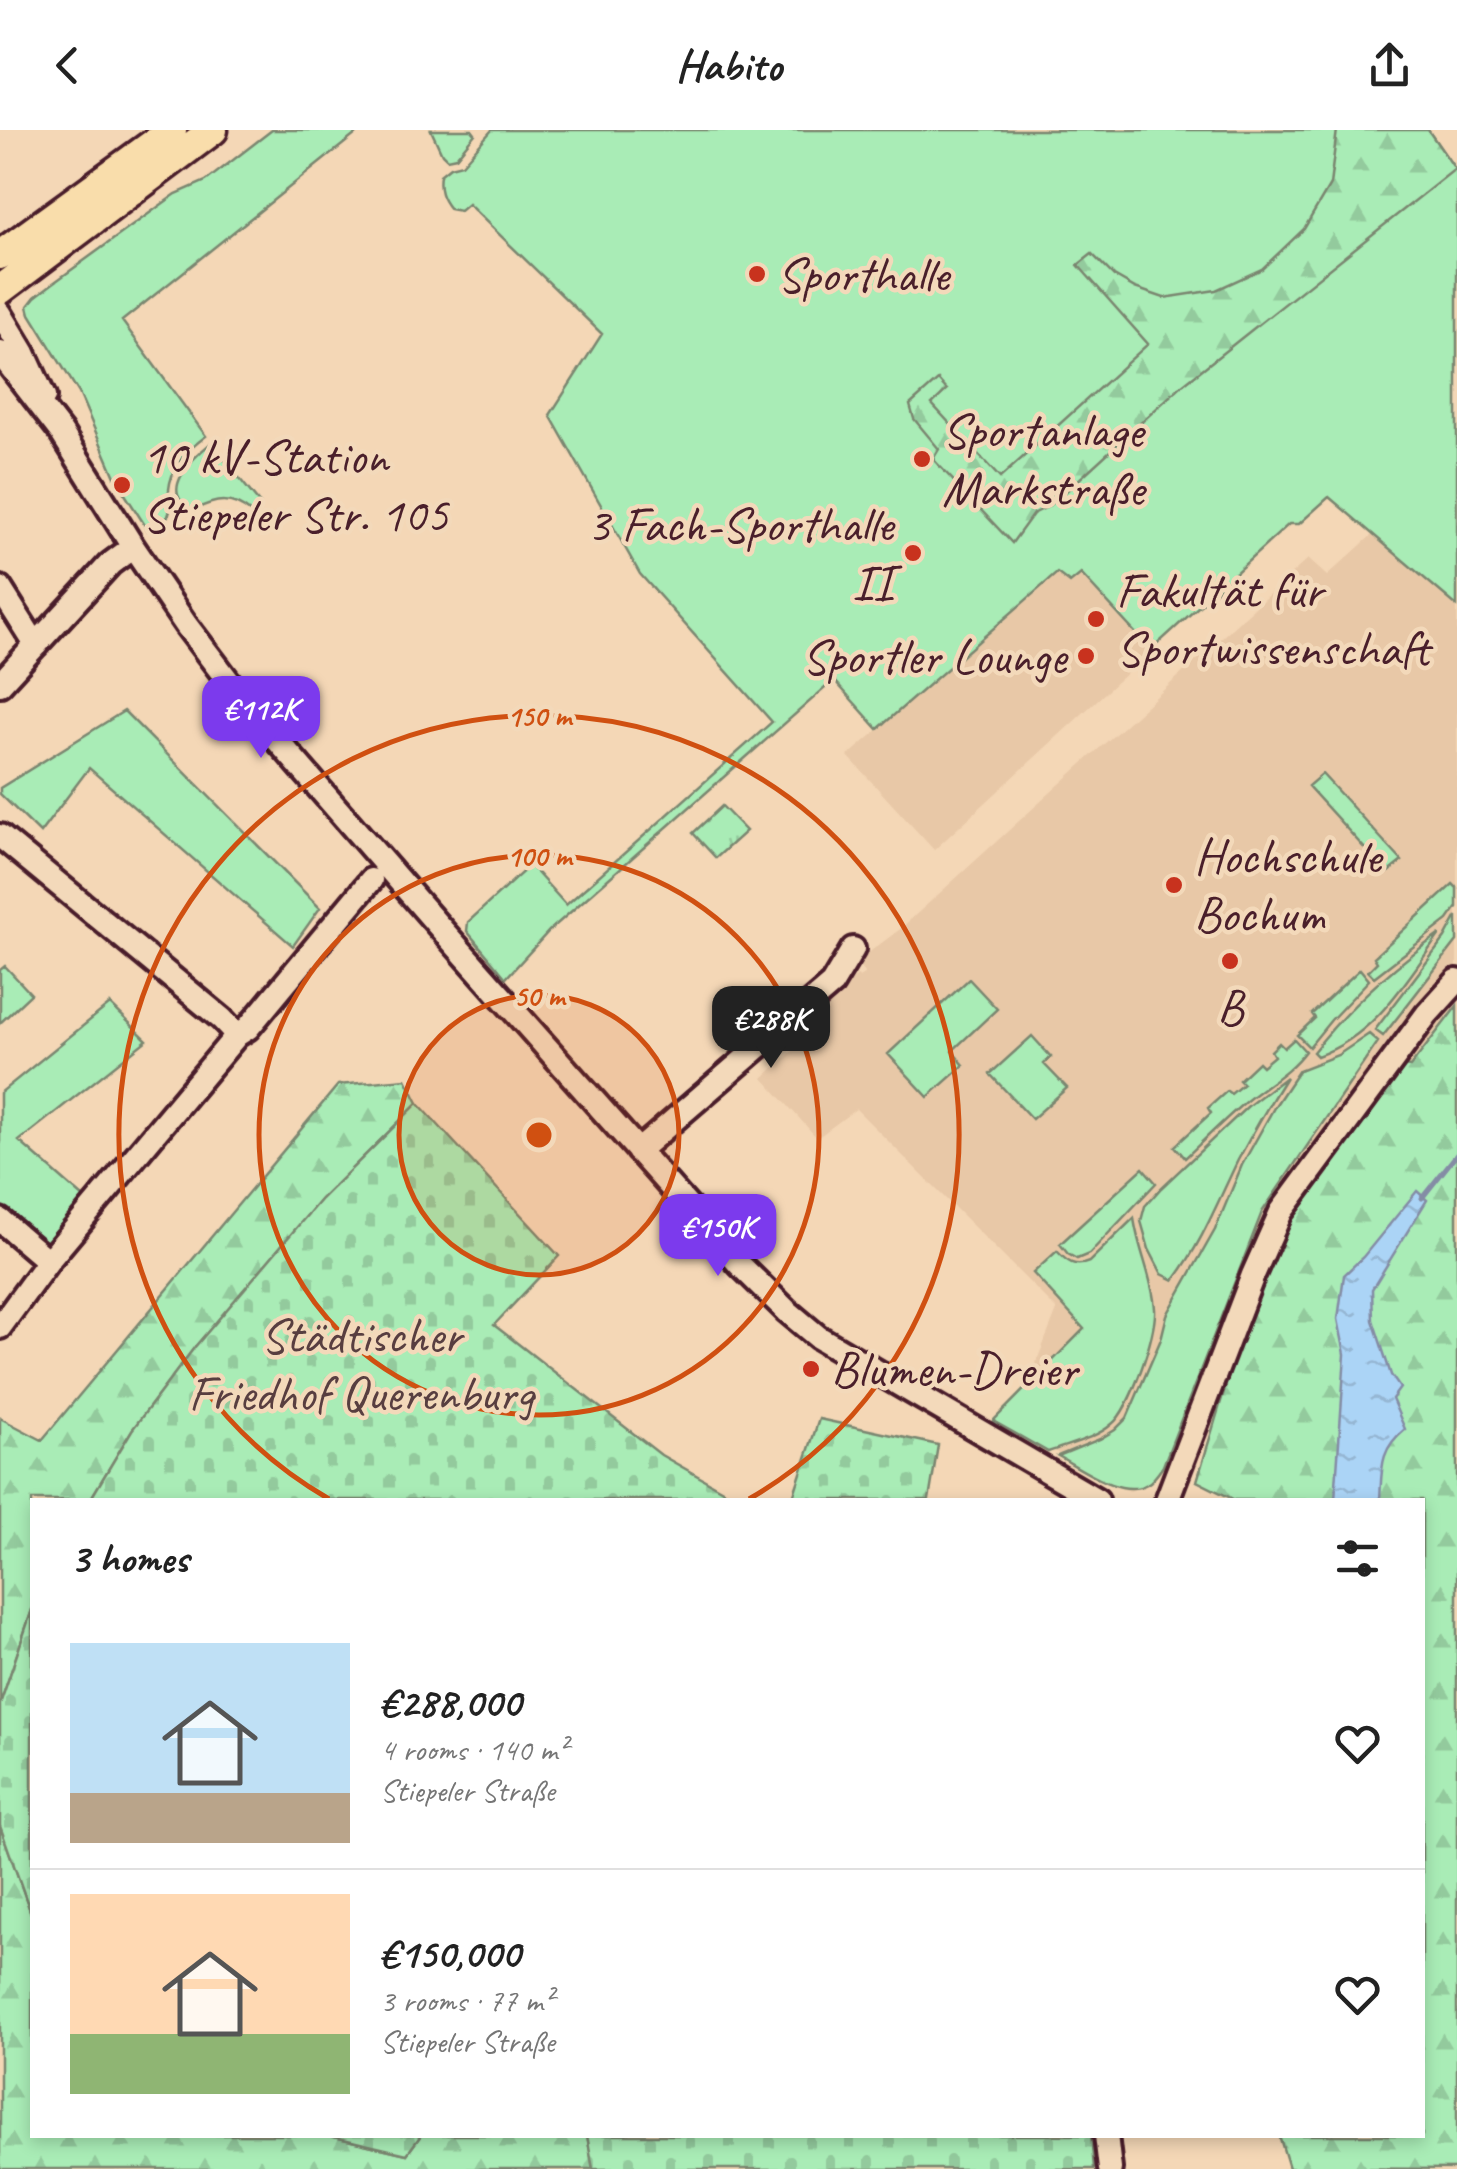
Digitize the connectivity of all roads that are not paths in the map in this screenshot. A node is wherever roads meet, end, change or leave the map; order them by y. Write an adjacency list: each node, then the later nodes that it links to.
1 (172, 130): 3 (main road)
2 (214, 130): 4 (main road)
3 (0, 255)
4 (0, 290)
5 (0, 313): 7 (street)
6 (0, 352): 7 (street)
7 (60, 432): 8 (street)
8 (133, 547): 10 (street); 17 (street)
9 (0, 588): 10 (street)
10 (36, 645): 11 (street)
11 (0, 684)
12 (0, 836): 16 (street)
13 (371, 880): 16 (street)
14 (853, 949): 17 (street)
15 (1457, 980): 22 (street)
16 (237, 1035): 19 (street)
17 (638, 1151): 21 (street)
18 (0, 1220): 19 (street)
19 (48, 1261): 20 (street)
20 (0, 1327)
21 (1094, 1498)
22 (1168, 1498)
23 (1106, 2138): 24 (street)
24 (1110, 2169)

